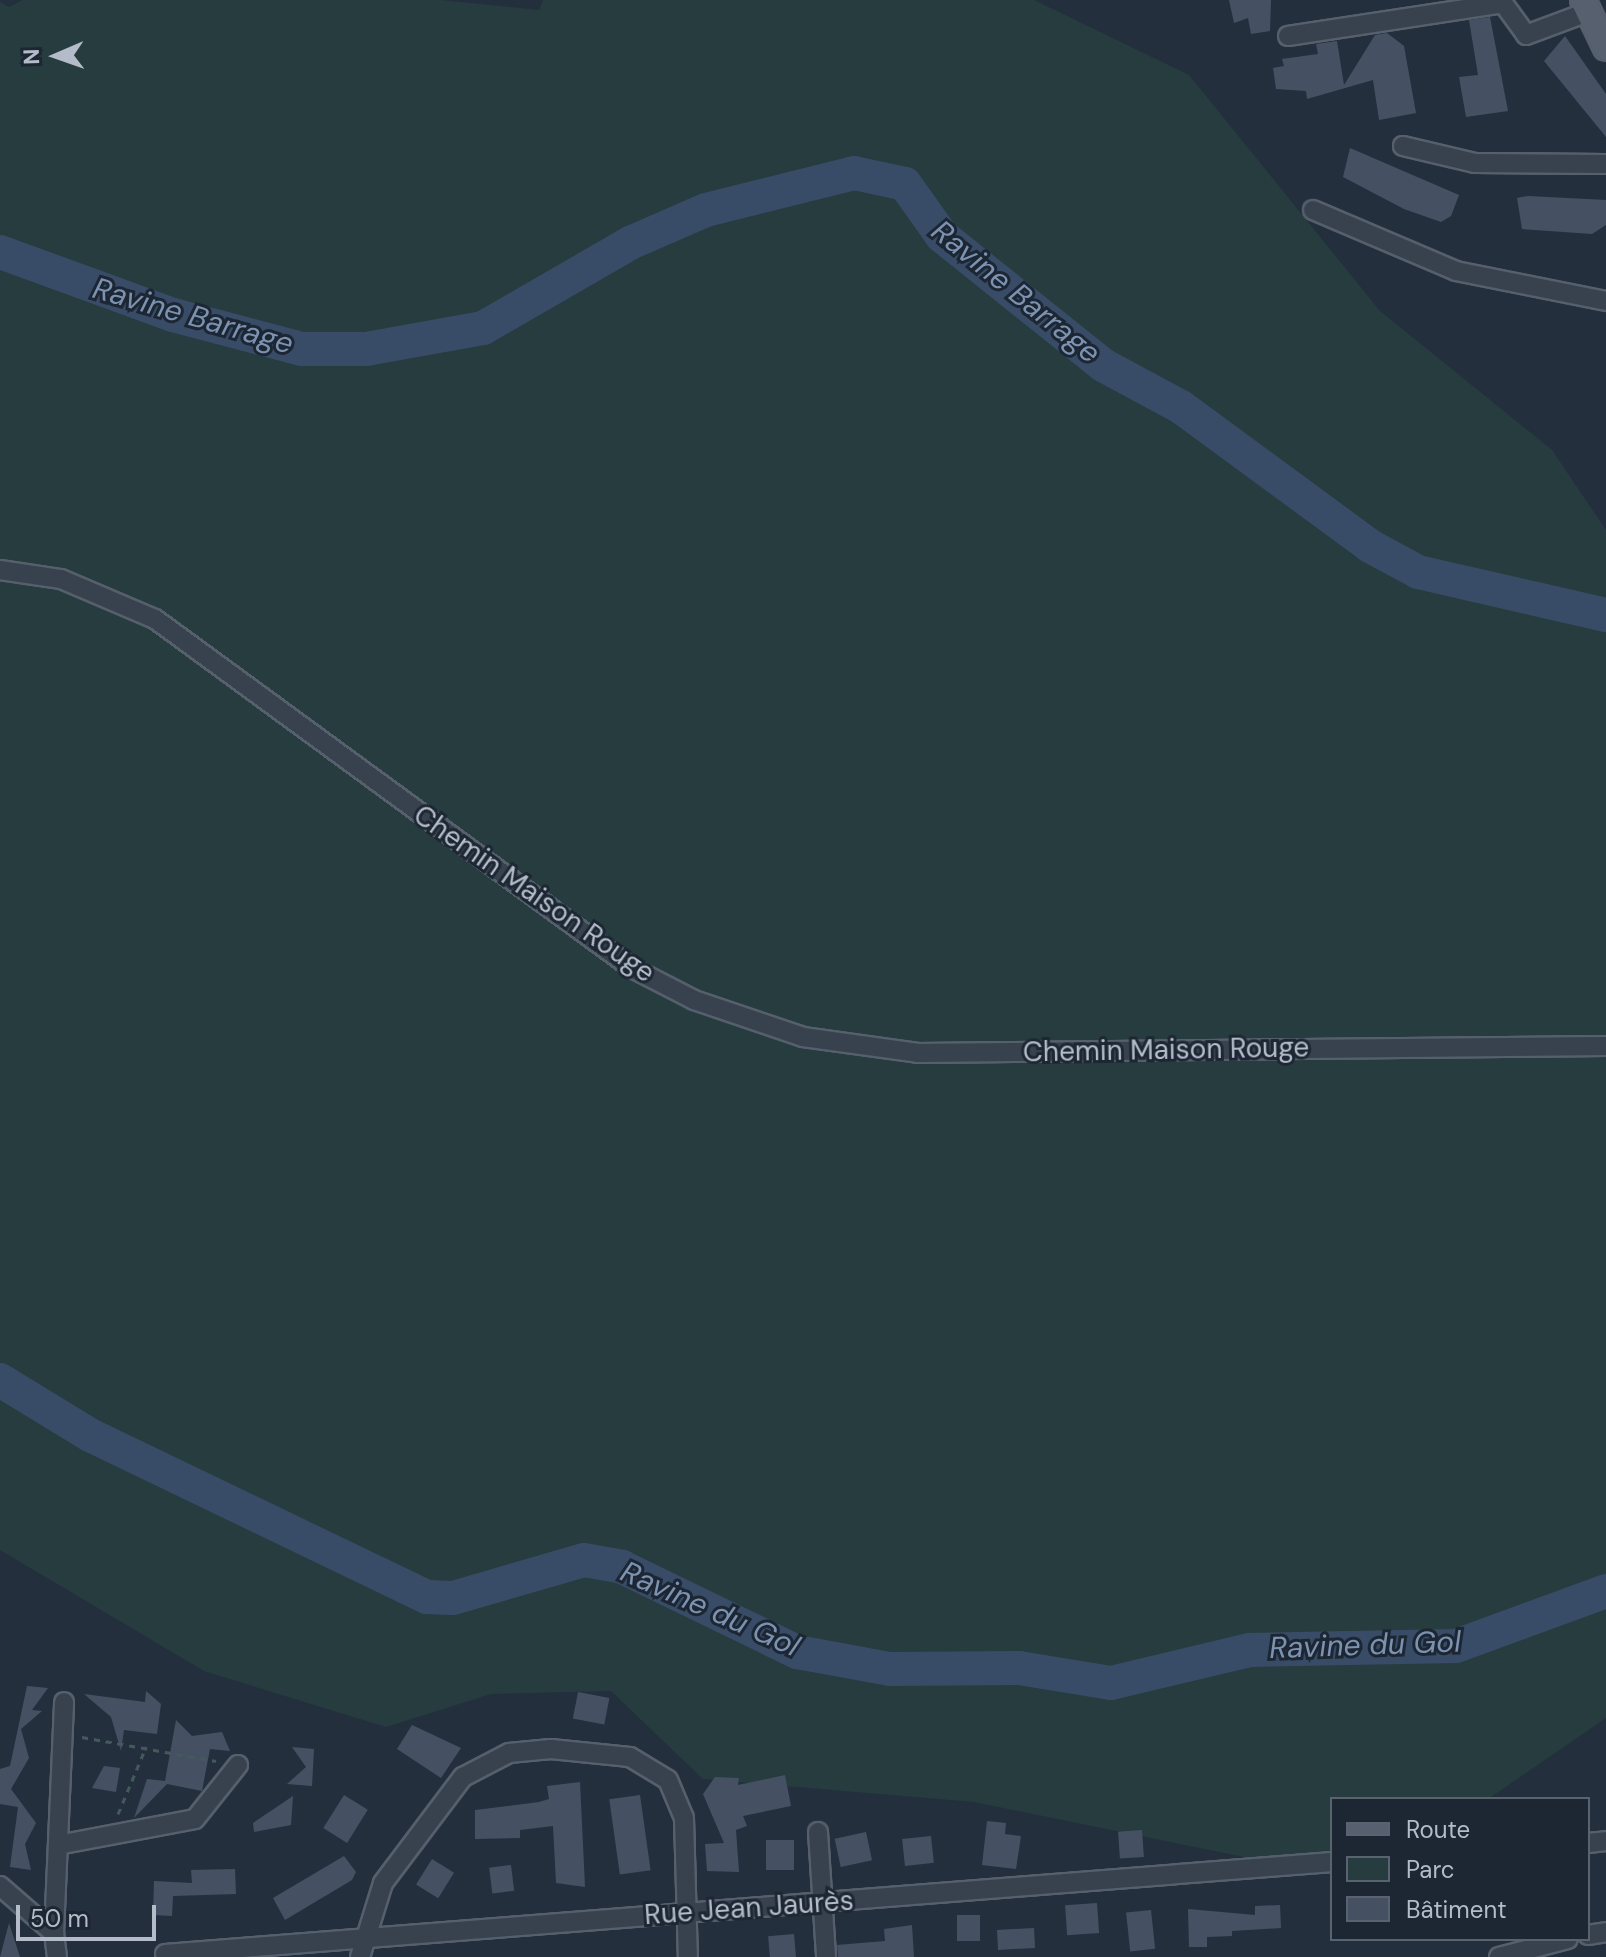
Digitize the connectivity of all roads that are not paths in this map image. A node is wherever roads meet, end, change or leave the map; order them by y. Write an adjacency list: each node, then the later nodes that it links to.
1 (1488, 3): 2 (street); 3 (street)
2 (1584, 7): 4 (main road)
3 (1288, 36)
4 (1606, 48)
5 (1403, 146): 6 (street)
6 (1606, 164)
7 (1313, 210): 8 (street)
8 (1606, 301)
9 (0, 570): 10 (street, Chemin Maison Rouge)
10 (1606, 1046)
11 (64, 1702): 14 (street)
12 (238, 1765): 14 (street)
13 (818, 1832): 17 (street)
14 (58, 1845): 19 (street)
15 (1330, 1862): 17 (street, Rue Jean Jaurès)
16 (0, 1886): 19 (street)
17 (822, 1902): 18 (street, Rue Jean Jaurès); 26 (street)
18 (689, 1913): 22 (street, Rue Jean Jaurès); 22 (street); 25 (street)
19 (54, 1933): 24 (street)
20 (1547, 1941): 21 (street)
21 (1526, 1943): 27 (street)
22 (361, 1948): 23 (street, Rue Jean Jaurès)
23 (165, 1954)
24 (57, 1957)
25 (688, 1957)
26 (826, 1957)
27 (1499, 1957)

